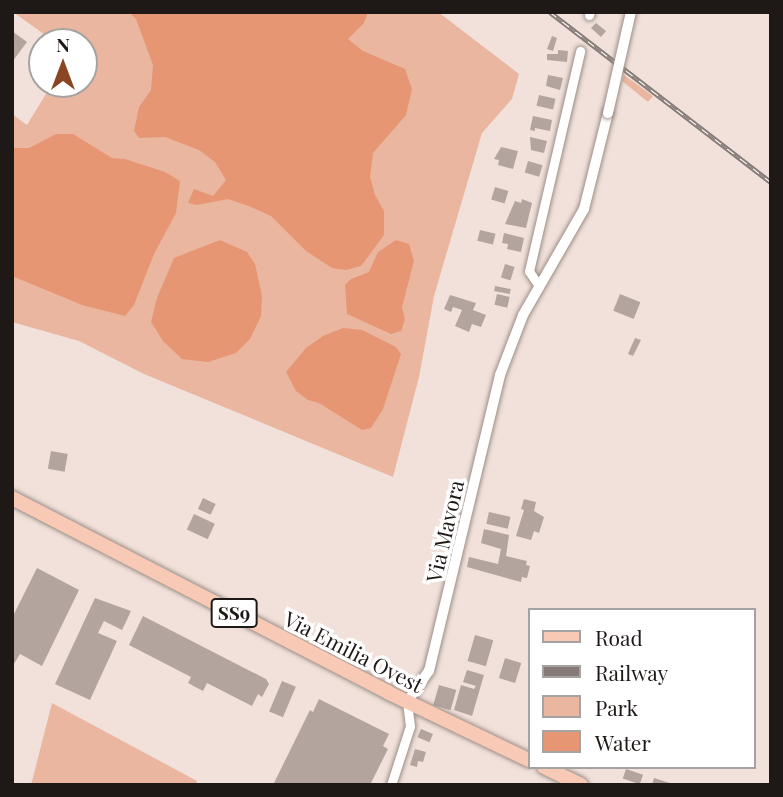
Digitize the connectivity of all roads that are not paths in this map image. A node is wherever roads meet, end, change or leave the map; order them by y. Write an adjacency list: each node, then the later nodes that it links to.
1 (632, 12): 3 (street, Via Mavora, bridge)
2 (580, 51): 3 (street)
3 (539, 286): 5 (street, Via Mavora)
4 (12, 498): 5 (main road, Via Emilia Ovest / SS9)
5 (407, 702): 6 (main road, Via Emilia Ovest / SS9); 8 (street)
6 (528, 760)
7 (548, 769): 9 (main road)
8 (391, 785)
9 (581, 785)

